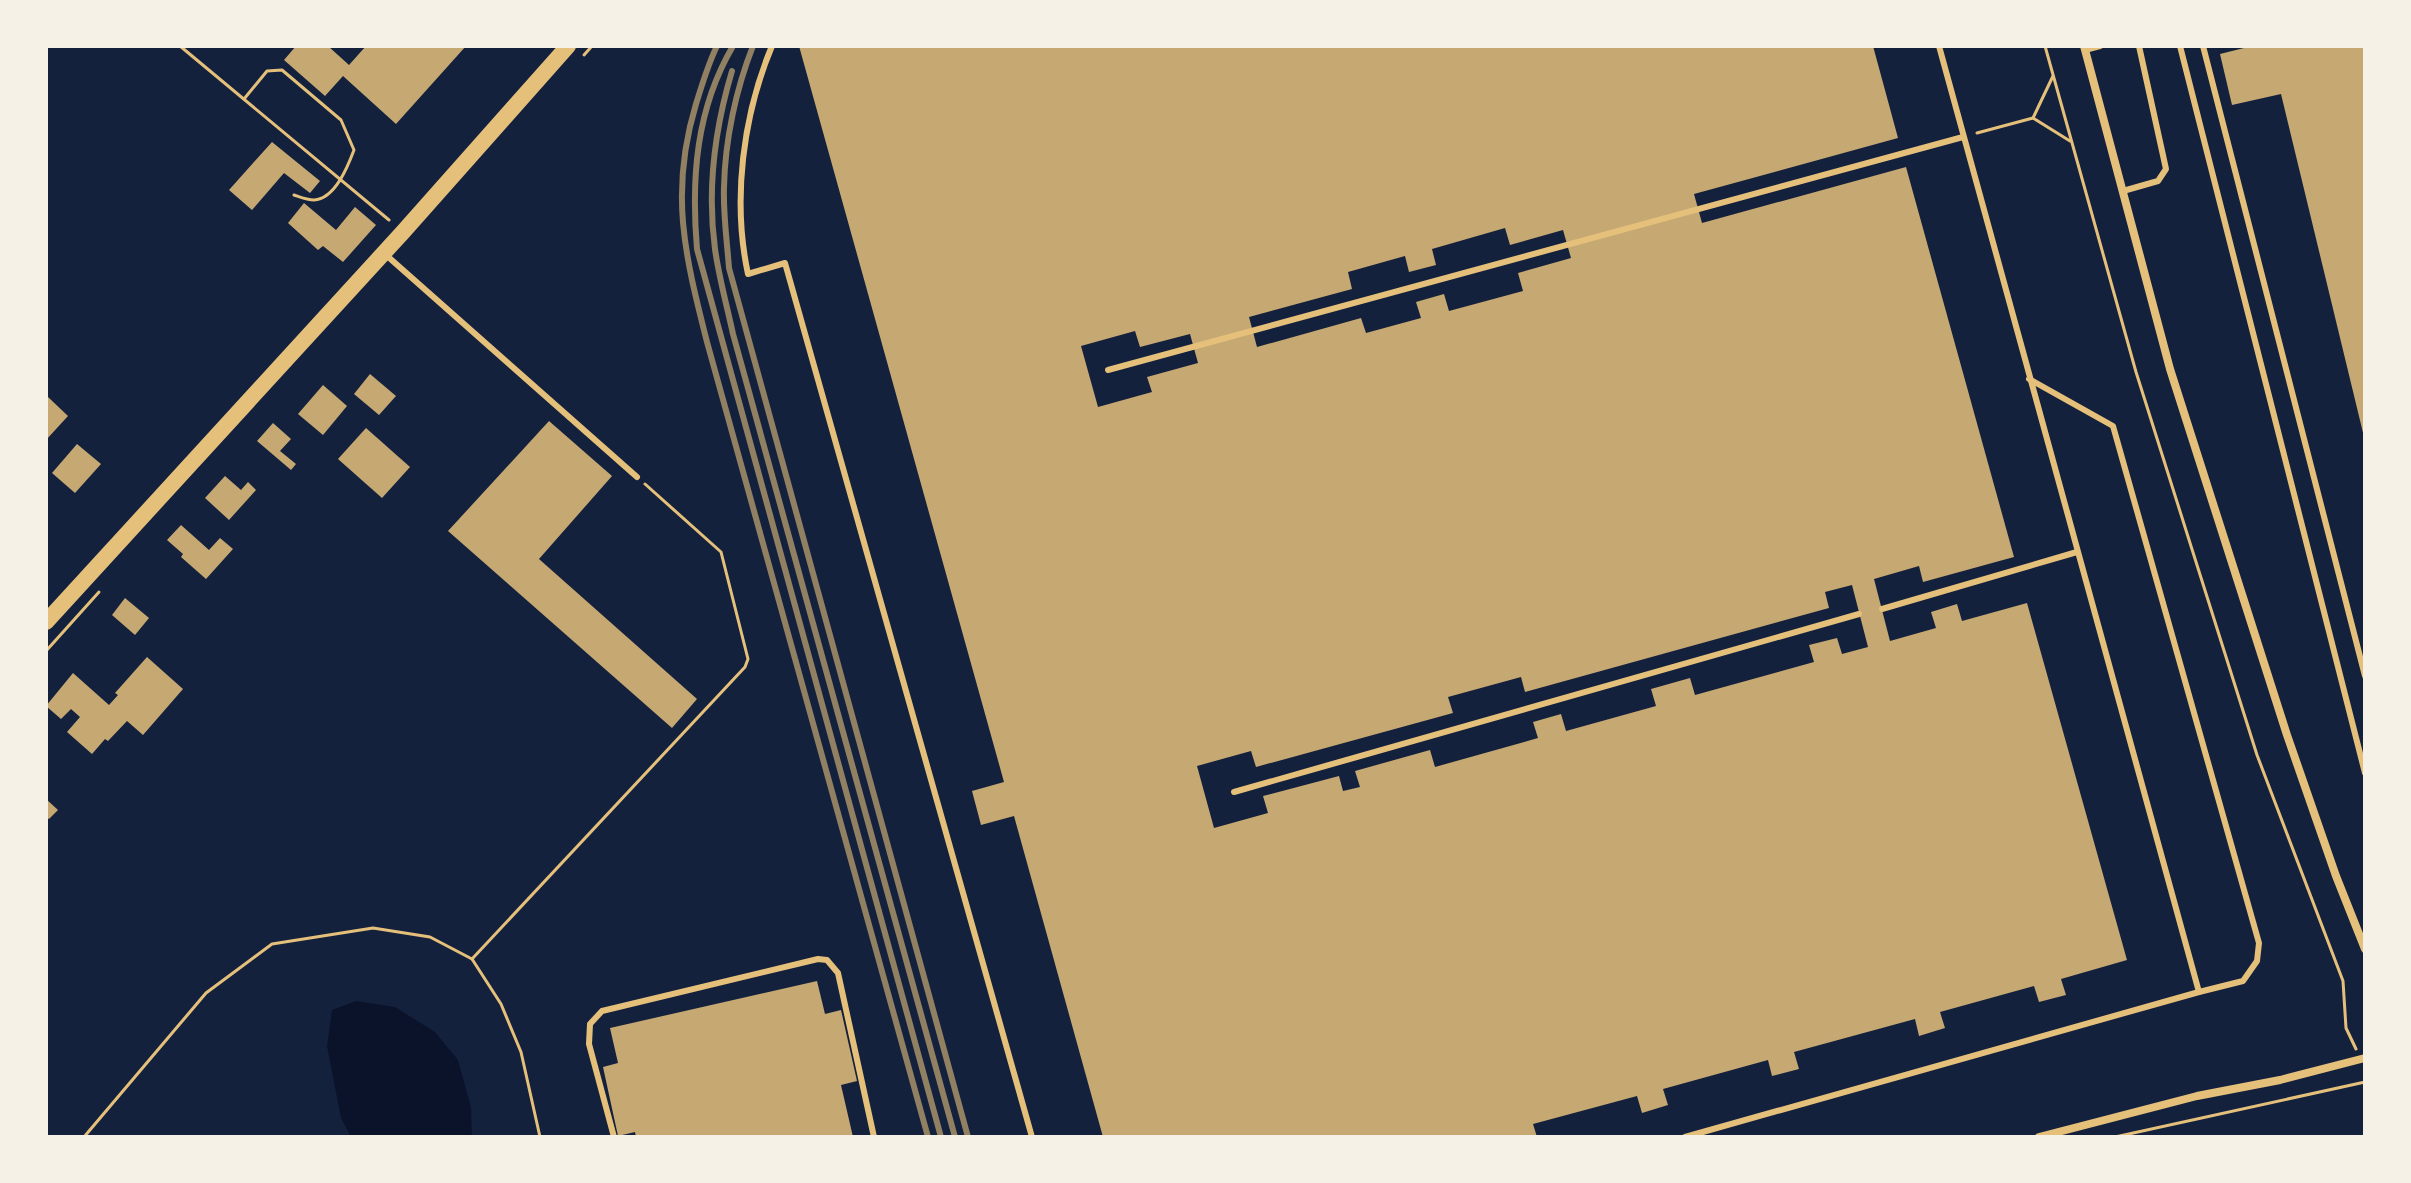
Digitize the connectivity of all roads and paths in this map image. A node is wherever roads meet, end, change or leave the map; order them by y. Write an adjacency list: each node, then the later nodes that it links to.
1 (180, 46): 12 (path)
2 (568, 46): 19 (main road)
3 (772, 46): 41 (lane)
4 (1939, 46): 14 (lane)
5 (2045, 46): 11 (path)
6 (2100, 46): 10 (lane)
7 (2139, 46): 17 (lane)
8 (2180, 46): 29 (lane)
9 (2203, 46): 28 (lane)
10 (2084, 48): 17 (street)
11 (2053, 76): 13 (path); 15 (path)
12 (244, 99): 16 (path); 16 (path)
13 (2033, 118): 14 (path); 15 (path)
14 (1963, 137): 21 (lane); 22 (lane)
15 (2070, 141): 34 (path)
16 (340, 180): 18 (path); 19 (path)
17 (2123, 191): 31 (street)
18 (294, 195)
19 (403, 232): 20 (main road)
20 (384, 252): 23 (lane); 27 (main road)
21 (1108, 370)
22 (2029, 379): 24 (lane); 33 (lane)
23 (637, 477): 32 (path)
24 (2077, 552): 25 (lane); 33 (lane)
25 (1882, 609)
26 (1859, 614): 30 (lane)
27 (46, 622)
28 (2365, 676)
29 (2365, 773)
30 (1234, 792)
31 (2365, 949)
32 (472, 959): 37 (path); 38 (path)
33 (2199, 992): 42 (lane)
34 (2363, 1059): 43 (street)
35 (2365, 1082): 36 (path)
36 (2145, 1129): 44 (path); 45 (path)
37 (84, 1137)
38 (540, 1137)
39 (614, 1137): 40 (lane)
40 (874, 1137)
41 (1032, 1137)
42 (1685, 1137)
43 (2039, 1137)
44 (2115, 1137)
45 (2147, 1137)

